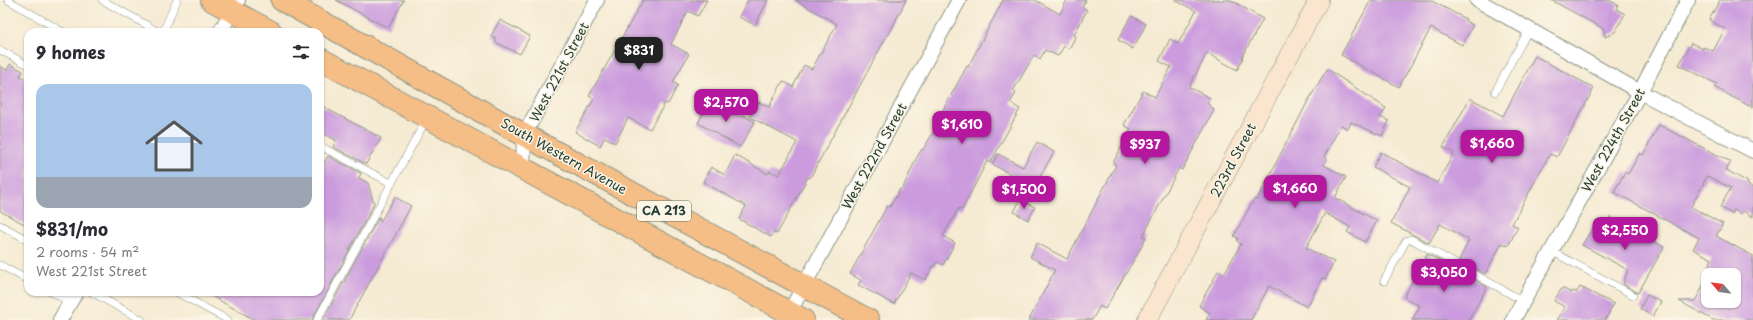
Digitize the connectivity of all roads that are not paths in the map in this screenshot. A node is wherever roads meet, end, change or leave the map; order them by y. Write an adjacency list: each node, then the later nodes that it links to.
1 (8, 0): 12 (lane)
2 (102, 0): 13 (lane)
3 (177, 0): 14 (lane)
4 (212, 0): 11 (main road)
5 (282, 0): 24 (main road, South Western Avenue / CA 213)
6 (597, 0): 24 (street, West 221st Street)
7 (959, 0): 35 (street, West 222nd Street)
8 (1318, 0): 47 (main road, 223rd Street)
9 (1477, 0): 17 (street)
10 (1688, 0): 22 (street, West 224th Street)
11 (234, 5): 15 (street); 16 (main road)
12 (56, 28)
13 (152, 28)
14 (165, 28)
15 (222, 28)
16 (266, 28)
17 (1529, 30): 21 (lane); 22 (street)
18 (0, 50): 20 (lane)
19 (324, 60): 23 (main road, CA 213)
20 (24, 63)
21 (1495, 92)
22 (1640, 92): 26 (street); 31 (street, West 224th Street)
23 (428, 116): 27 (main road, CA 213); 28 (lane)
24 (524, 135): 27 (street, West 221st Street); 35 (main road, South Western Avenue / CA 213)
25 (324, 148): 28 (lane)
26 (1753, 151)
27 (523, 169): 41 (main road, CA 213)
28 (391, 183): 45 (lane)
29 (0, 225): 30 (lane)
30 (24, 238)
31 (1551, 251): 36 (lane); 40 (street, West 224th Street)
32 (0, 265): 33 (lane)
33 (24, 278)
34 (1384, 282): 40 (lane)
35 (804, 286): 41 (street, West 222nd Street); 46 (main road, South Western Avenue / CA 213)
36 (1633, 295)
37 (98, 296): 43 (lane)
38 (183, 296): 44 (lane)
39 (73, 297): 42 (street)
40 (1523, 301): 48 (street, West 224th Street)
41 (796, 316)
42 (60, 320)
43 (142, 320)
44 (228, 320)
45 (317, 320)
46 (868, 320)
47 (1148, 320)
48 (1513, 320)

